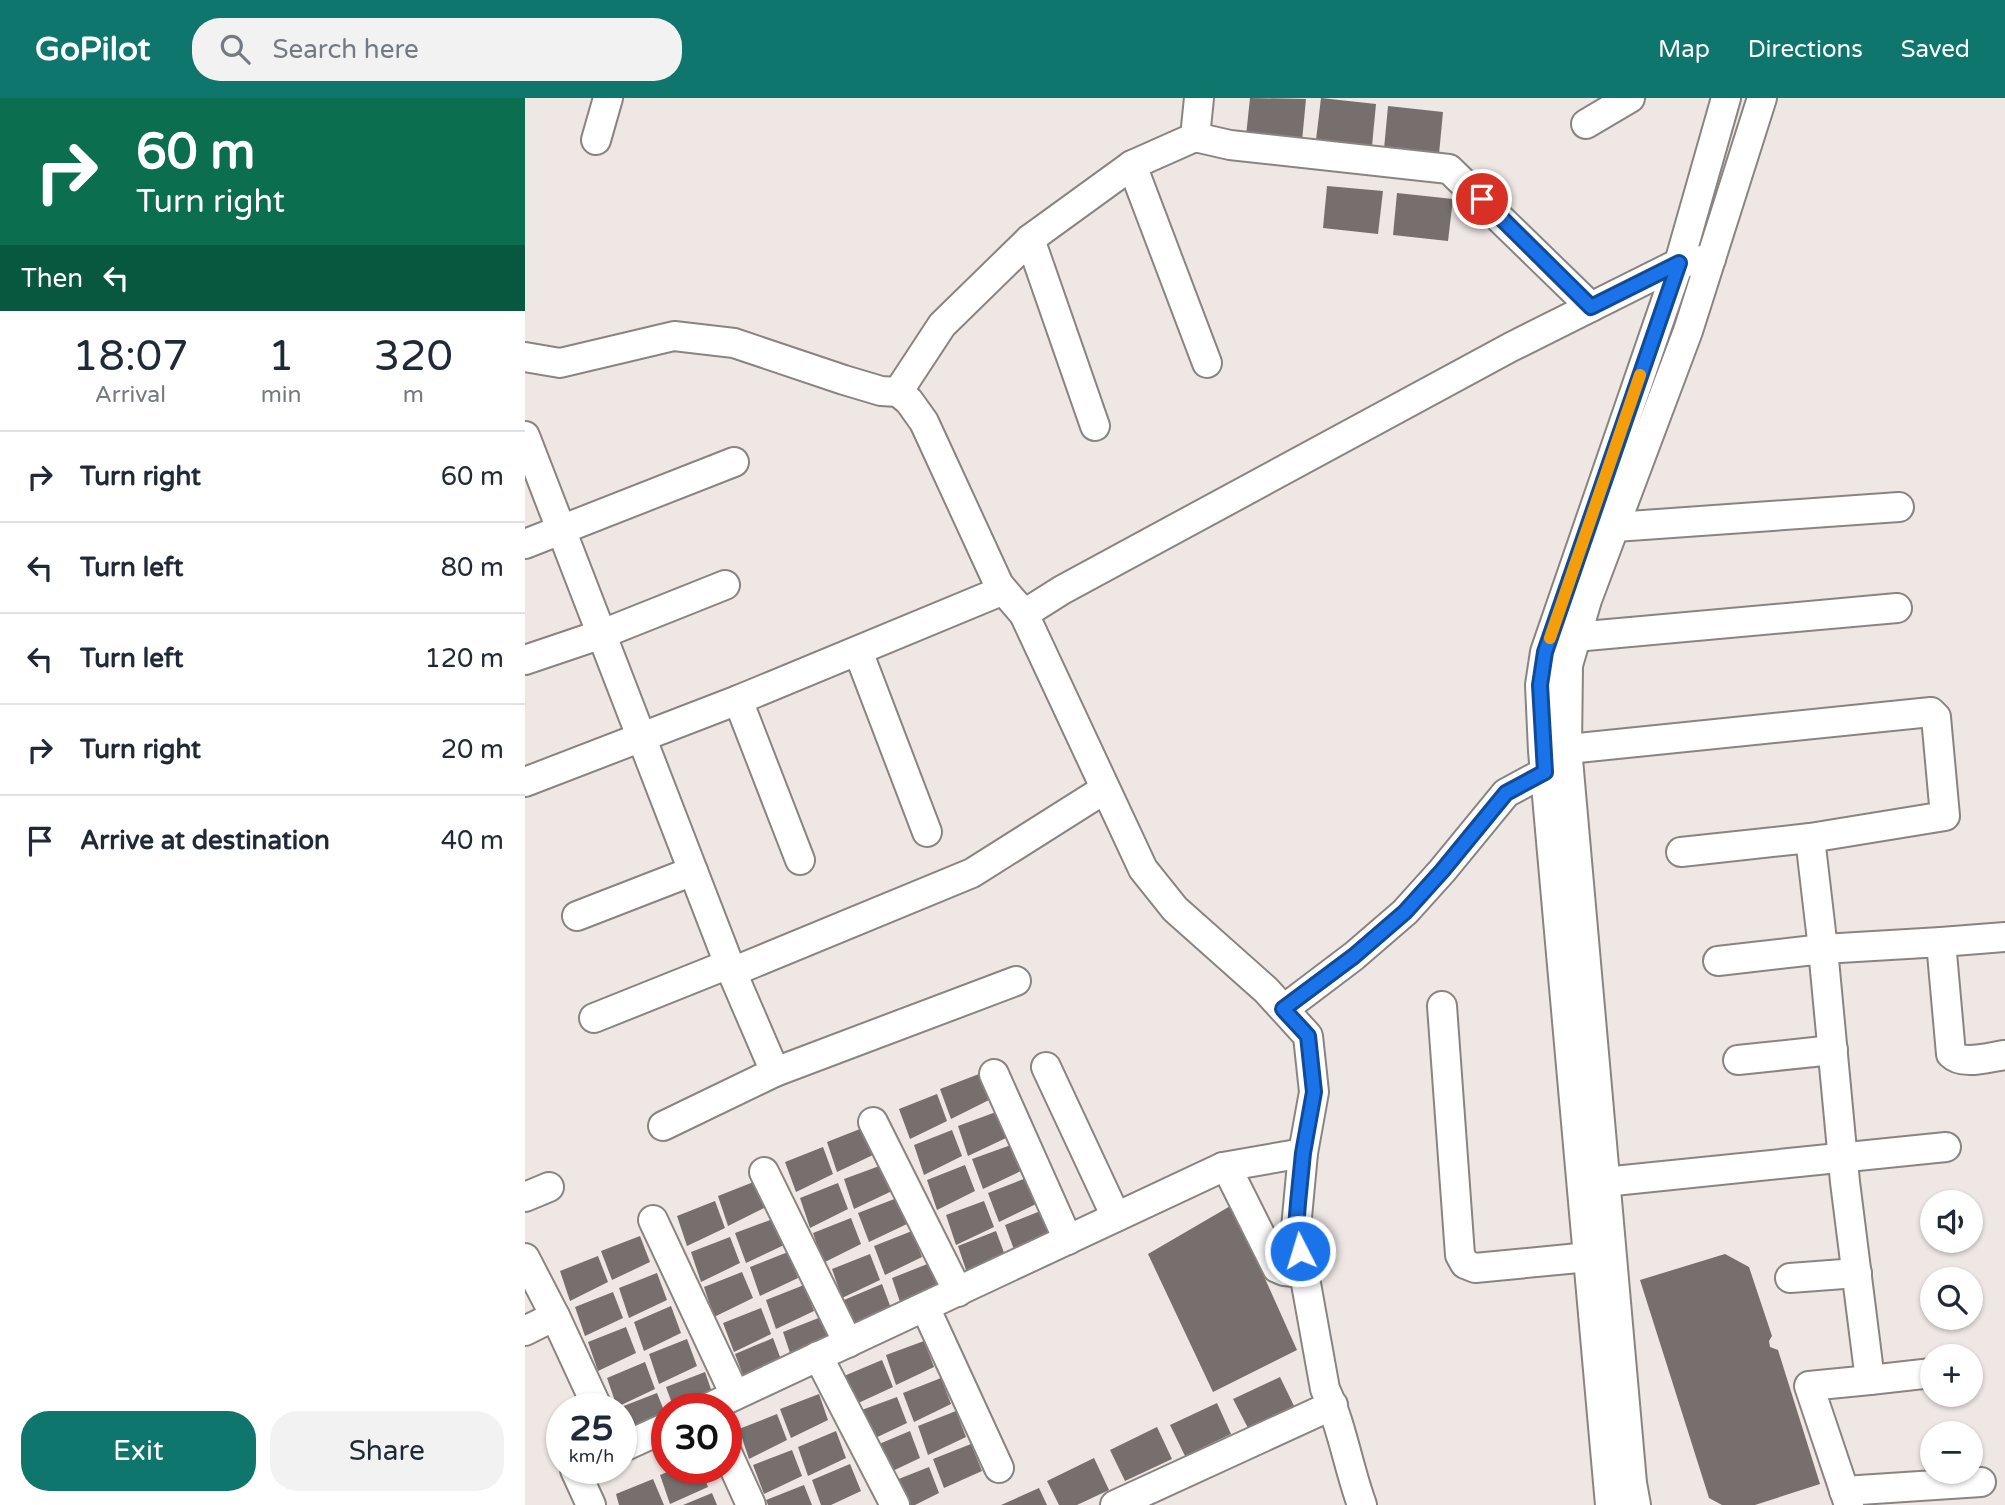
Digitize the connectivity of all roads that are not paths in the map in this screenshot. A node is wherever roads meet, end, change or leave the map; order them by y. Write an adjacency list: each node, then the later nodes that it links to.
1 (608, 98): 8 (street)
2 (1199, 98): 7 (street)
3 (1630, 98): 6 (street)
4 (1726, 98): 12 (street)
5 (1762, 98): 11 (street)
6 (1586, 124)
7 (1195, 137): 9 (street); 13 (street)
8 (596, 140)
9 (1132, 165): 10 (street); 15 (street)
10 (1030, 239): 16 (street); 17 (street)
11 (1711, 260): 12 (street); 21 (street)
12 (1679, 263): 13 (street); 34 (street)
13 (1591, 307): 27 (street)
14 (525, 357): 16 (street)
15 (1207, 363)
16 (898, 392): 25 (street)
17 (1095, 426)
18 (525, 436): 22 (street)
19 (734, 462): 22 (street)
20 (1899, 506): 21 (street)
21 (1615, 527): 29 (street)
22 (561, 530): 23 (street); 28 (street)
23 (525, 544)
24 (725, 585): 28 (street)
25 (999, 585): 27 (street); 30 (street)
26 (1897, 608): 29 (street)
27 (1024, 614): 36 (street)
28 (602, 634): 31 (street); 33 (street)
29 (1575, 637): 34 (street)
30 (858, 651): 32 (street); 37 (street)
31 (525, 660)
32 (739, 700): 33 (street); 40 (street)
33 (642, 737): 35 (street); 41 (street)
34 (1552, 757): 38 (street); 50 (street); 65 (street)
35 (525, 782)
36 (1105, 789): 47 (street); 50 (street)
37 (927, 832)
38 (1810, 838): 39 (street); 45 (street)
39 (1681, 852)
40 (800, 860)
41 (693, 871): 42 (street); 47 (street)
42 (577, 916)
43 (2005, 937): 44 (street)
44 (1941, 942): 45 (street); 53 (street)
45 (1823, 949): 46 (street); 52 (street)
46 (1718, 961)
47 (731, 968): 51 (street); 56 (street)
48 (1016, 981): 56 (street)
49 (1442, 1006): 69 (street)
50 (1283, 1009): 61 (street)
51 (594, 1018)
52 (1833, 1050): 54 (street); 62 (street)
53 (2005, 1055)
54 (1738, 1060)
55 (1046, 1067): 66 (street)
56 (775, 1072): 59 (street)
57 (994, 1074): 68 (street)
58 (873, 1122): 74 (street)
59 (663, 1126)
60 (1946, 1147): 62 (street)
61 (1303, 1153): 63 (street); 71 (street)
62 (1842, 1158): 65 (street); 72 (street)
63 (1223, 1167): 66 (street); 71 (street)
64 (764, 1172): 78 (street)
65 (1594, 1190): 69 (street); 97 (street)
66 (1116, 1217): 68 (street)
67 (653, 1220): 83 (street)
68 (1068, 1240): 74 (street)
69 (1589, 1257): 96 (street)
70 (525, 1258): 76 (street)
71 (1304, 1273): 85 (street)
72 (1857, 1273): 73 (street); 81 (street)
73 (1790, 1278)
74 (958, 1292): 75 (street)
75 (925, 1307): 78 (street); 86 (street)
76 (555, 1316): 77 (street); 82 (street)
77 (525, 1331)
78 (848, 1343): 79 (street)
79 (818, 1356): 84 (street); 93 (street)
80 (1920, 1374): 81 (street)
81 (1870, 1380): 90 (street)
82 (591, 1393)
83 (734, 1393)
84 (739, 1393)
85 (1333, 1405): 94 (street); 95 (street)
86 (999, 1468)
87 (580, 1484): 91 (street)
88 (741, 1484): 92 (street)
89 (1964, 1484): 90 (street)
90 (1846, 1498)
91 (588, 1504)
92 (751, 1505)
93 (895, 1505)
94 (1115, 1505)
95 (1362, 1505)
96 (1610, 1505)
97 (1636, 1505)

